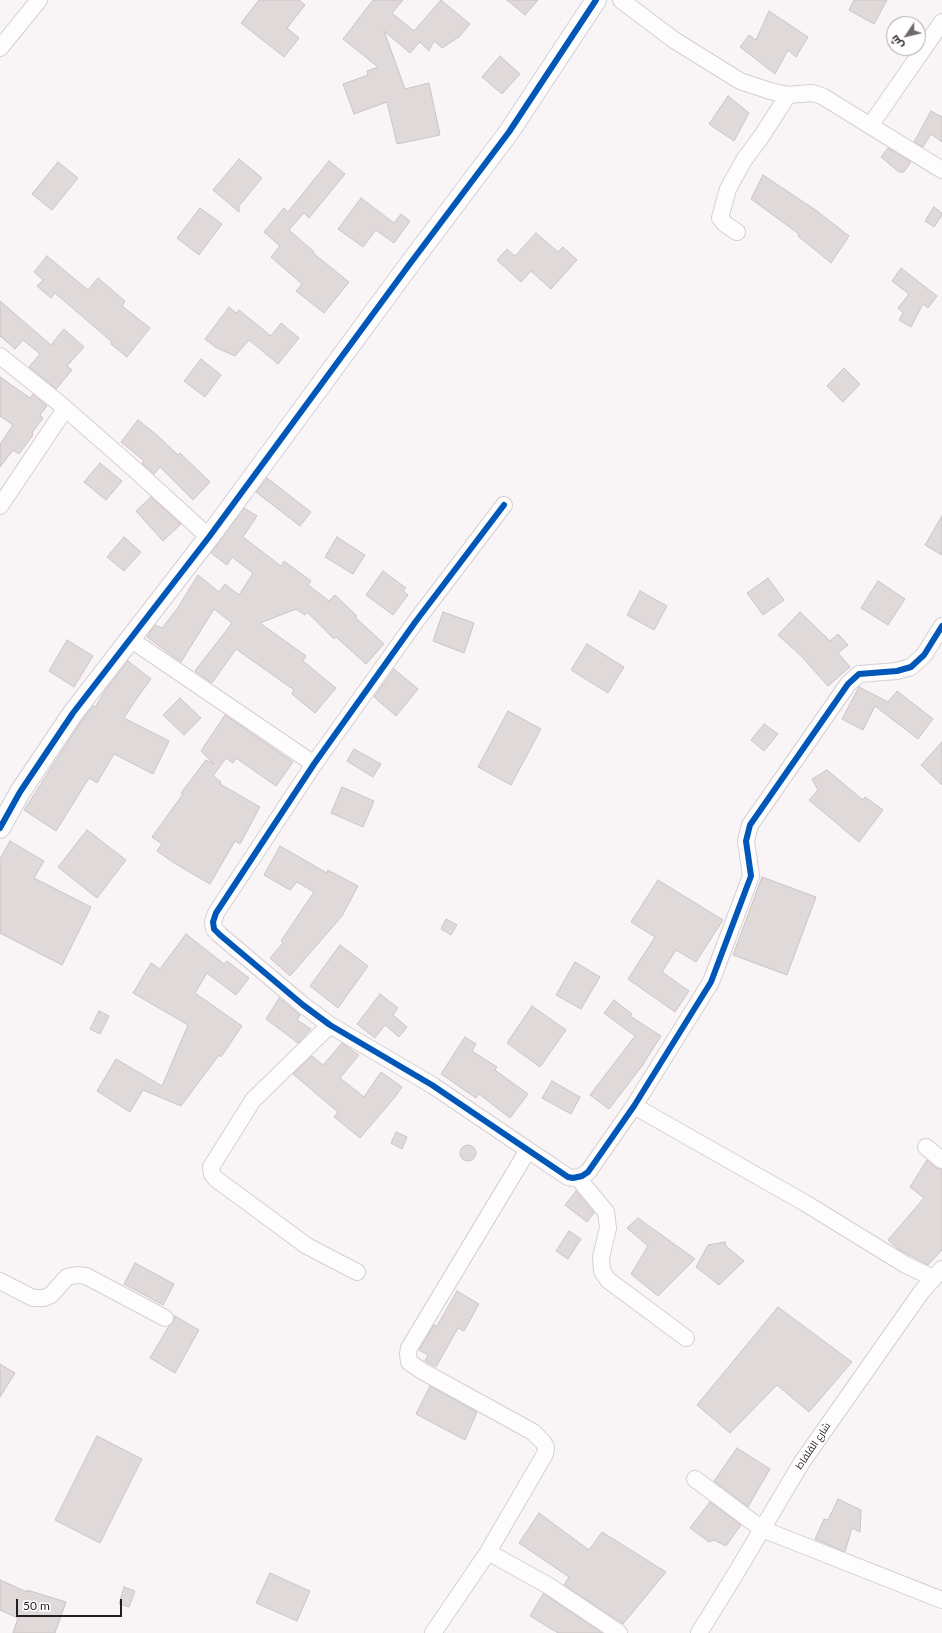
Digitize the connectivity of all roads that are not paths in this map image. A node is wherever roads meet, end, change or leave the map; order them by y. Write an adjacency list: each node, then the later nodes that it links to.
1 (39, 0): 5 (street)
2 (596, 0): 14 (street)
3 (621, 0): 6 (street)
4 (942, 22): 7 (street)
5 (0, 48)
6 (788, 95): 7 (street); 9 (street)
7 (870, 126): 8 (street)
8 (942, 170)
9 (737, 232)
10 (0, 356): 11 (street)
11 (65, 409): 13 (street); 14 (street)
12 (504, 505): 17 (street)
13 (0, 506)
14 (209, 537): 16 (street)
15 (942, 626): 20 (street)
16 (130, 638): 17 (street); 18 (street)
17 (314, 764): 19 (street)
18 (0, 828)
19 (330, 1025): 22 (street); 25 (street)
20 (634, 1106): 24 (street); 26 (street)
21 (926, 1147): 23 (street)
22 (528, 1150): 24 (street); 32 (street)
23 (942, 1160)
24 (578, 1178): 29 (street)
25 (356, 1272)
26 (938, 1274): 31 (street, شارع القلفاط)
27 (0, 1281): 28 (street)
28 (165, 1318)
29 (686, 1338)
30 (695, 1479): 31 (street)
31 (762, 1528): 33 (street); 36 (street, شارع القلفاط)
32 (488, 1552): 34 (street); 35 (street)
33 (942, 1600)
34 (433, 1633)
35 (619, 1633)
36 (699, 1633)

